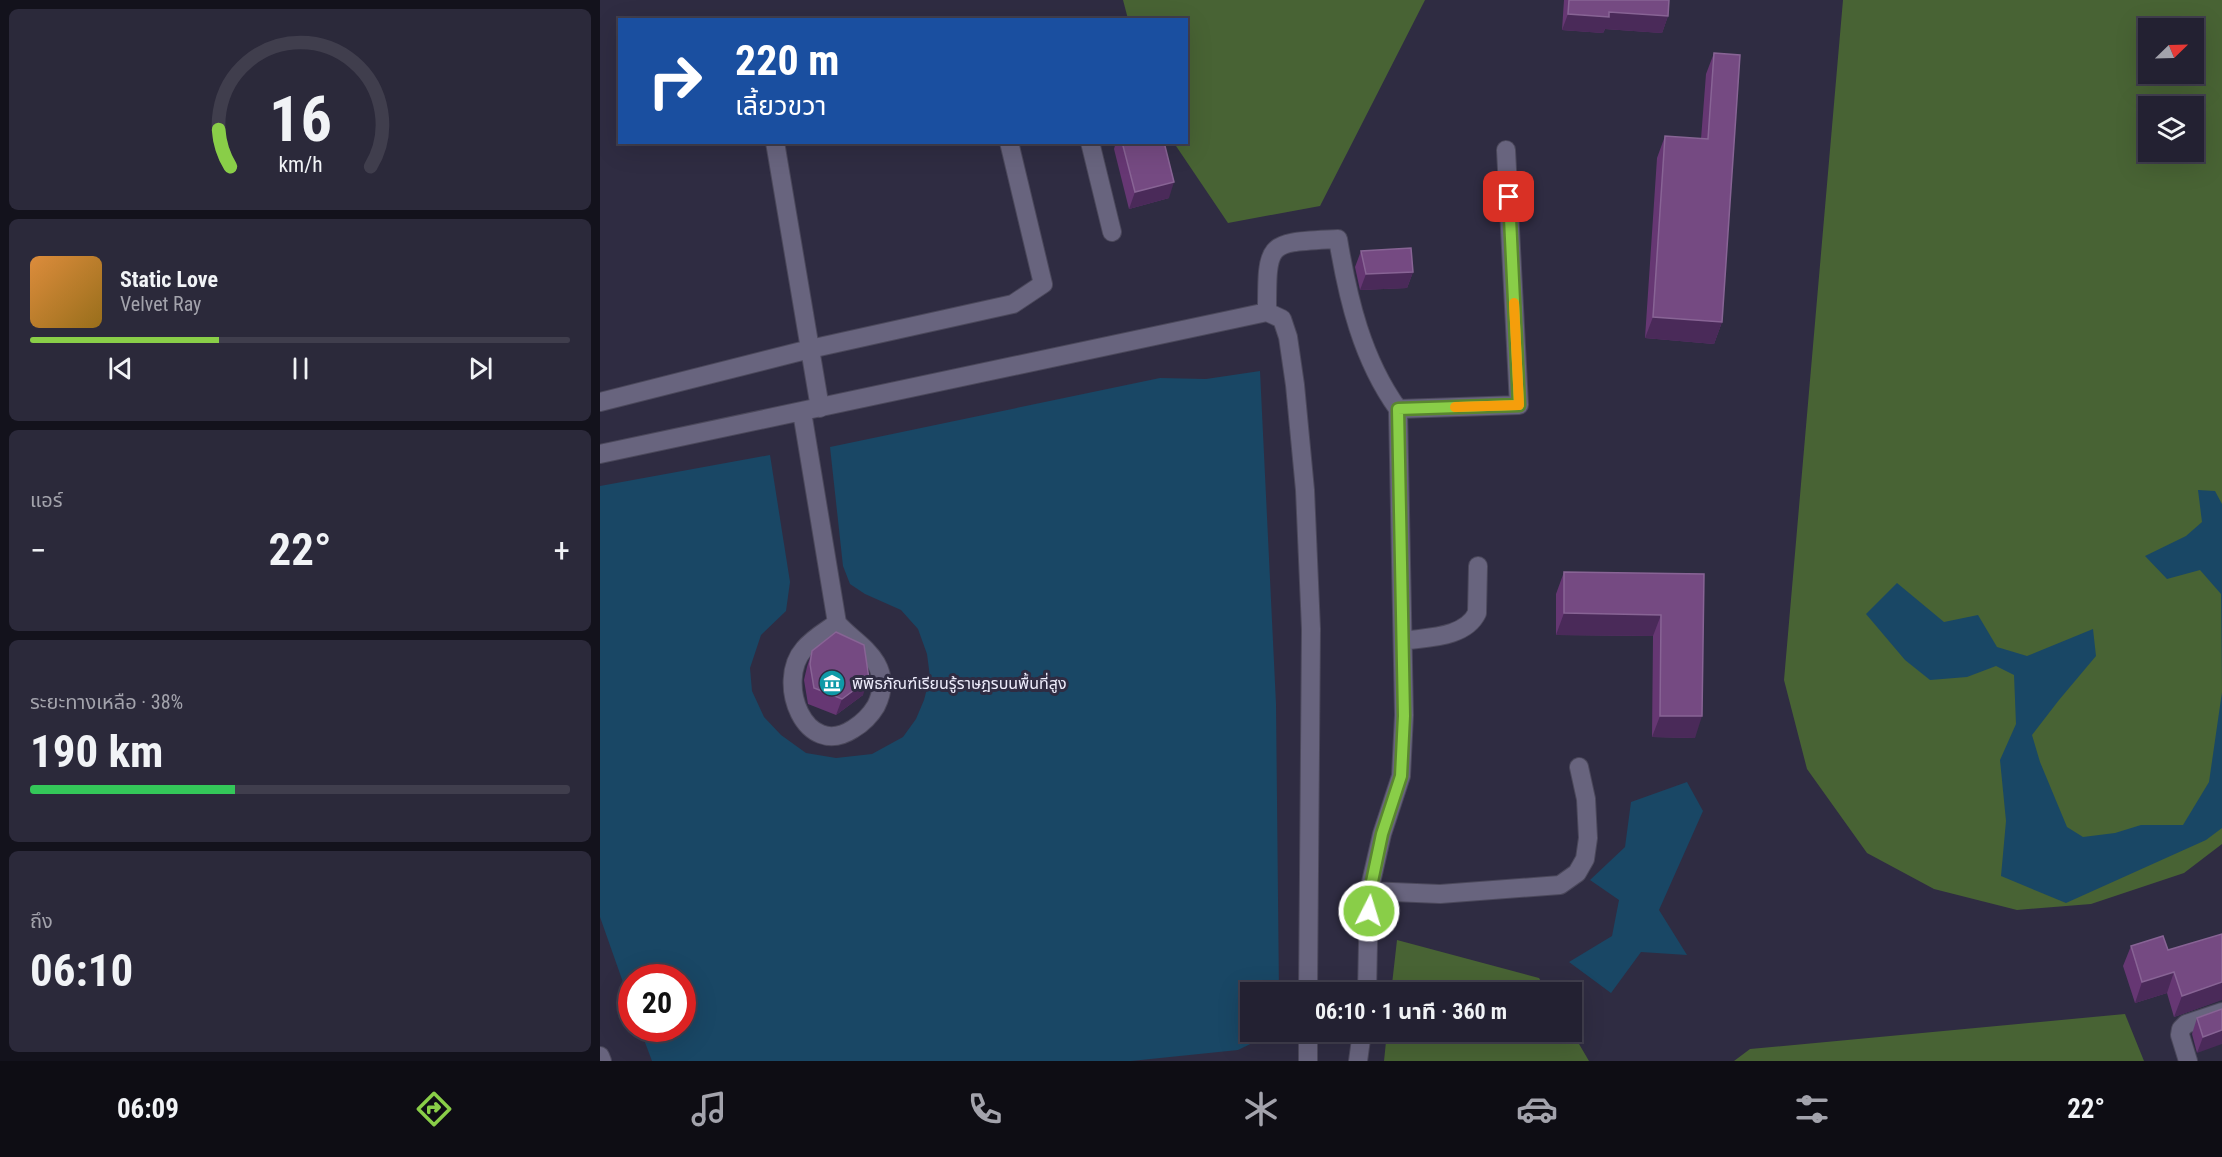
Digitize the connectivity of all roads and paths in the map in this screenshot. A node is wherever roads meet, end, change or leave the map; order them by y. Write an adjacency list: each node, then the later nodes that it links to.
1 (775, 144): 7 (street)
2 (1009, 144): 7 (street)
3 (1090, 144): 5 (street)
4 (1506, 150): 9 (street)
5 (1112, 232)
6 (1267, 312): 9 (street); 10 (street); 17 (street)
7 (810, 349): 8 (street); 10 (street)
8 (600, 402)
9 (1398, 409): 14 (street)
10 (811, 410): 11 (street); 13 (street)
11 (600, 454)
12 (1478, 566): 14 (street)
13 (837, 624): 13 (street)
14 (1403, 641): 16 (street)
15 (1579, 767): 16 (street)
16 (1370, 891): 18 (street)
17 (1308, 982)
18 (1367, 982)
19 (2222, 1012): 26 (street)
20 (1306, 1042): 23 (street)
21 (1361, 1042): 25 (street)
22 (600, 1056): 24 (street)
23 (1303, 1060)
24 (602, 1061)
25 (1358, 1061)
26 (2188, 1061)

